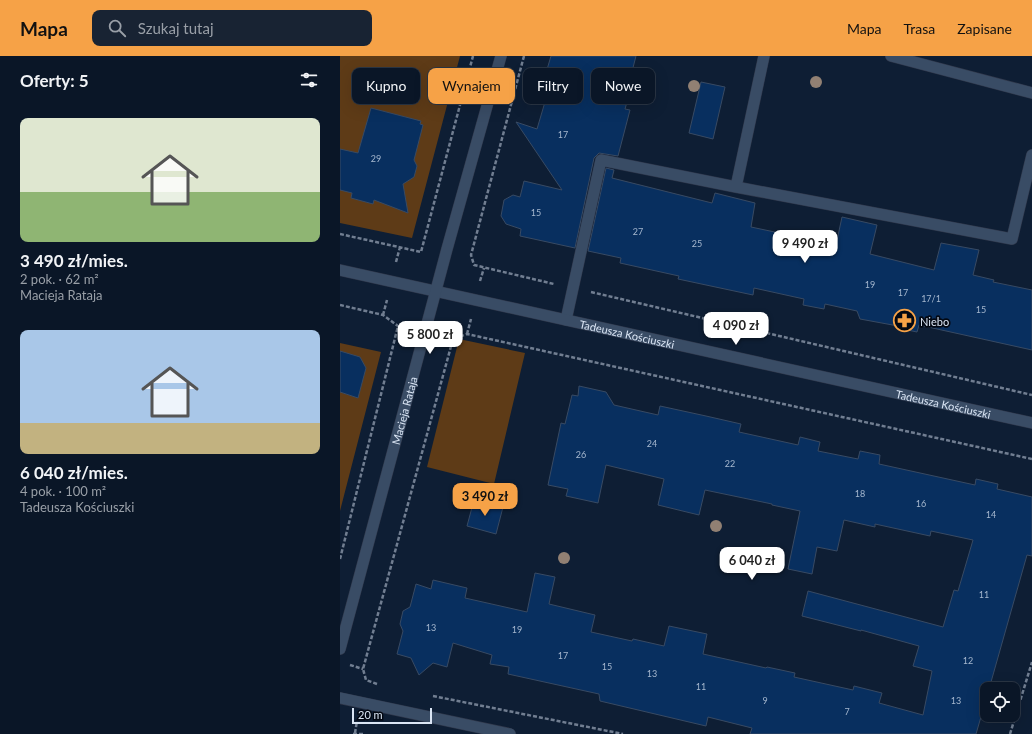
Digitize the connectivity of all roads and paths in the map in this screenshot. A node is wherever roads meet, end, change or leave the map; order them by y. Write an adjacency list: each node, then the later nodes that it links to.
1 (473, 56): 9 (path)
2 (501, 56): 12 (street, Macieja Rataja)
3 (524, 56): 11 (path)
4 (764, 56): 8 (street)
5 (891, 56): 6 (street)
6 (1032, 93)
7 (1032, 155): 8 (street)
8 (736, 187): 11 (street)
9 (340, 234)
10 (340, 270): 12 (street, Tadeusza Kościuszki)
11 (574, 289): 14 (street); 15 (path)
12 (436, 291): 14 (street, Tadeusza Kościuszki); 19 (street, Macieja Rataja)
13 (340, 306): 18 (path)
14 (566, 320): 16 (street, Tadeusza Kościuszki)
15 (1032, 395)
16 (1032, 423)
17 (1032, 459): 21 (path)
18 (340, 558)
19 (340, 649)
20 (1032, 662): 28 (path)
21 (378, 684)
22 (431, 695): 27 (path)
23 (340, 698): 26 (street)
24 (353, 734): 25 (path)
25 (364, 734)
26 (510, 734)
27 (623, 734)
28 (1010, 734)

